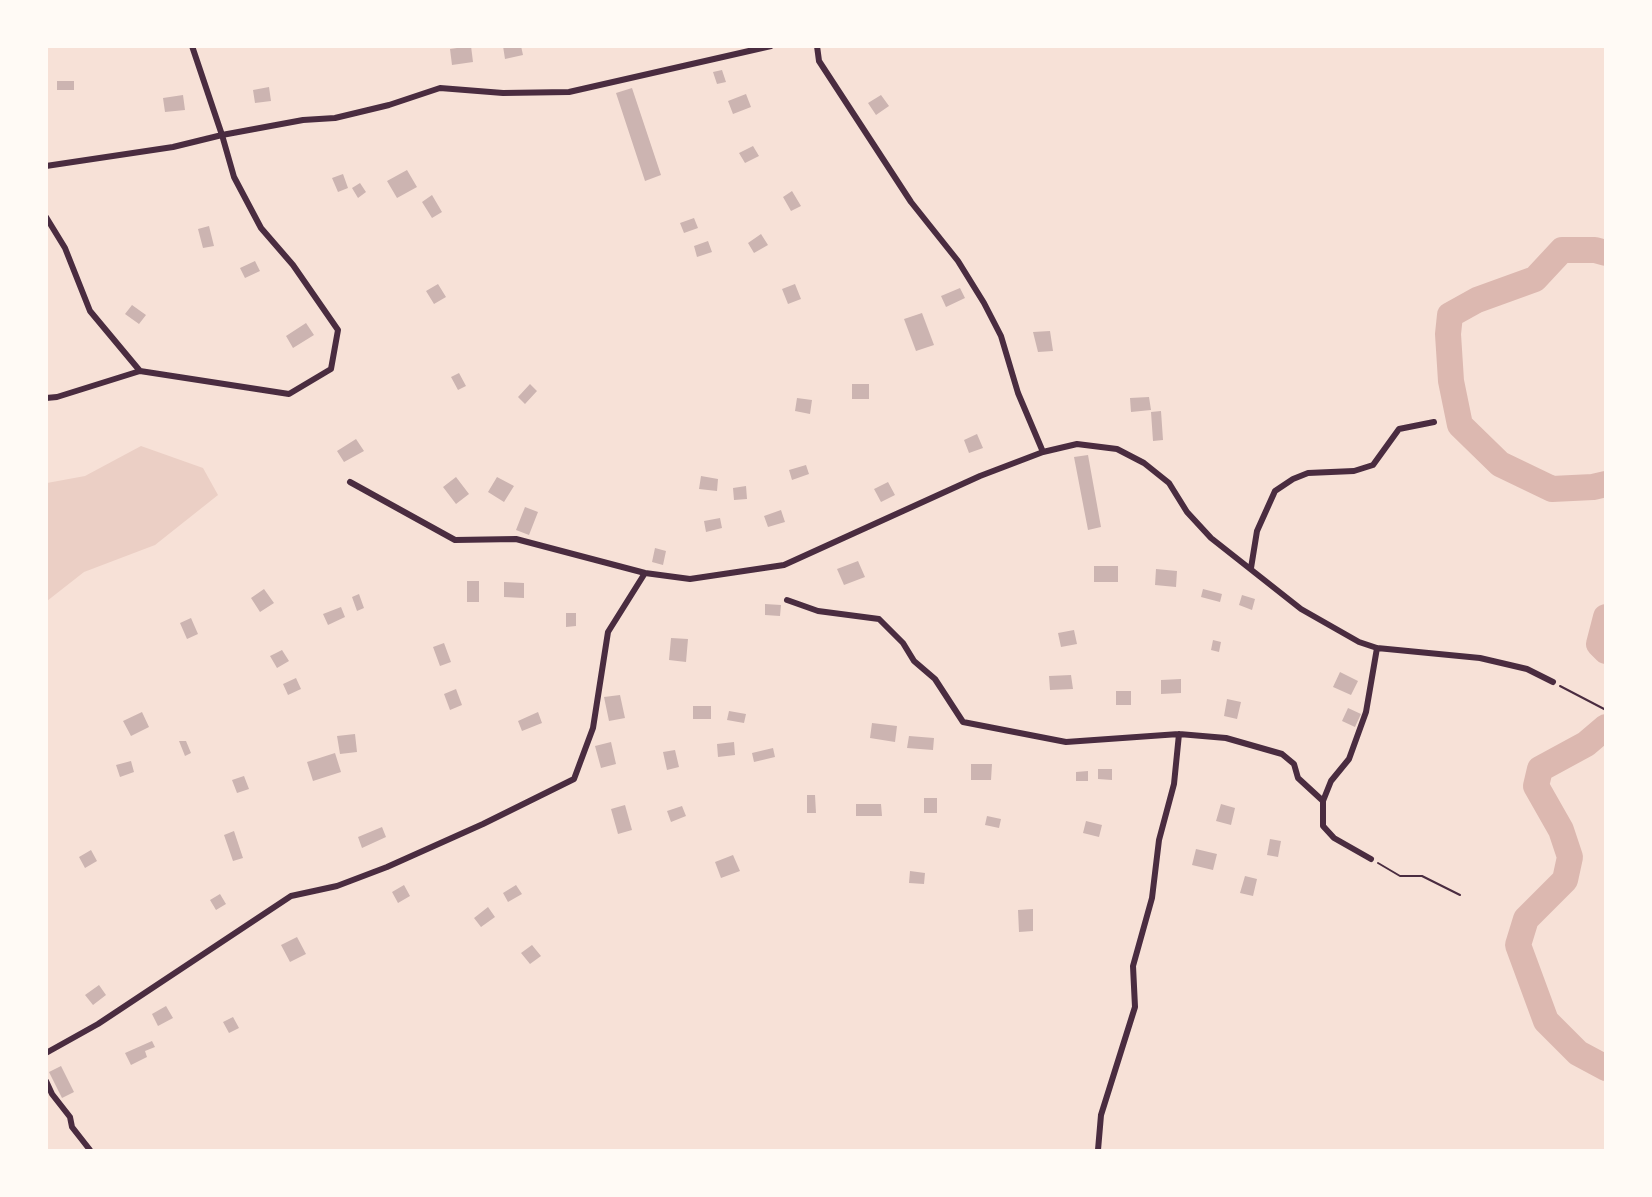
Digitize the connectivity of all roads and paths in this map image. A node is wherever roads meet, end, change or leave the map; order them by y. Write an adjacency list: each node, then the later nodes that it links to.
1 (192, 46): 4 (street)
2 (771, 46): 4 (street)
3 (817, 46): 10 (street)
4 (222, 135): 5 (street); 7 (street)
5 (46, 166)
6 (46, 217): 7 (street)
7 (140, 371): 8 (street)
8 (46, 398)
9 (1434, 422): 12 (street)
10 (1043, 452): 12 (street); 13 (street)
11 (350, 482): 13 (street)
12 (1251, 568): 15 (street)
13 (645, 573): 23 (street)
14 (788, 600): 19 (street)
15 (1377, 648): 16 (street); 20 (street)
16 (1553, 682)
17 (1565, 689): 18 (path)
18 (1605, 710)
19 (1179, 734): 20 (street); 26 (street)
20 (1323, 801): 21 (street)
21 (1371, 859): 22 (path)
22 (1460, 895)
23 (46, 1053)
24 (46, 1081): 25 (street)
25 (90, 1150)
26 (1098, 1150)

